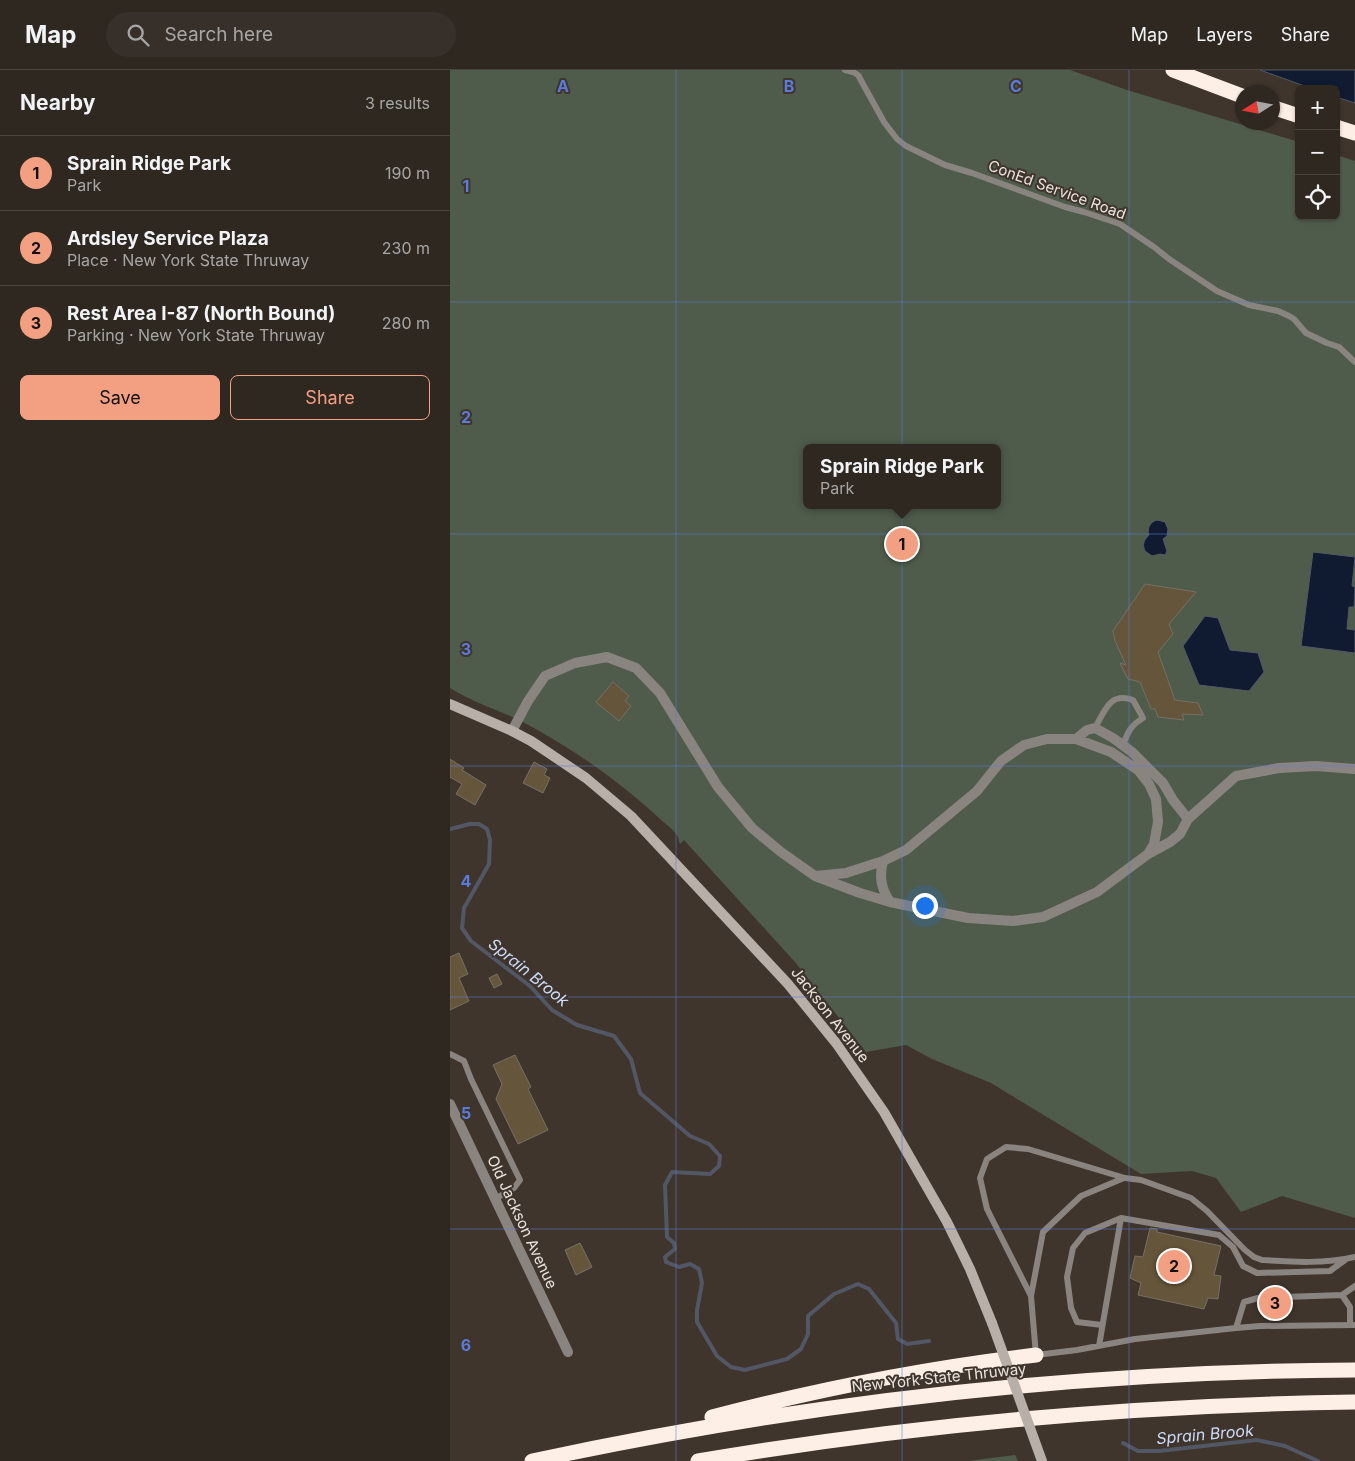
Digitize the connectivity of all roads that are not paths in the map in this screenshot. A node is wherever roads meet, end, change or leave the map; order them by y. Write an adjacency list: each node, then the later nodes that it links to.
1 (845, 70): 8 (lane, ConEd Service Road)
2 (1173, 70): 3 (highway)
3 (1235, 93)
4 (1280, 110): 5 (highway)
5 (1295, 115)
6 (1340, 128): 7 (highway)
7 (1355, 133)
8 (1355, 362)
9 (450, 704): 11 (main road, Jackson Avenue)
10 (1095, 728): 12 (street); 13 (street); 13 (lane)
11 (512, 730): 18 (street); 40 (main road, Jackson Avenue, bridge)
12 (1076, 739): 16 (street); 17 (street)
13 (1122, 745): 15 (street)
14 (1355, 769): 15 (street)
15 (1188, 819): 16 (street)
16 (1148, 854): 19 (street)
17 (883, 861): 18 (street); 19 (street)
18 (815, 876): 19 (street)
19 (890, 902)
20 (450, 1054): 23 (lane)
21 (450, 1104): 23 (street, Old Jackson Avenue)
22 (1124, 1178): 25 (lane); 28 (lane); 28 (lane)
23 (495, 1198): 33 (street, Old Jackson Avenue)
24 (1121, 1218): 25 (lane); 29 (lane); 29 (lane)
25 (1351, 1258)
26 (1355, 1286): 27 (lane)
27 (1342, 1295): 30 (lane); 31 (lane)
28 (1031, 1296): 34 (lane)
29 (1102, 1325): 32 (lane)
30 (1352, 1325): 31 (lane)
31 (1236, 1328): 32 (lane)
32 (1099, 1346): 34 (lane)
33 (568, 1352)
34 (1036, 1355): 37 (highway)
35 (1355, 1370): 37 (highway, New York State Thruway)
36 (1355, 1402): 39 (highway)
37 (612, 1444): 38 (highway, New York State Thruway)
38 (532, 1461)
39 (698, 1461)
40 (1042, 1461)

